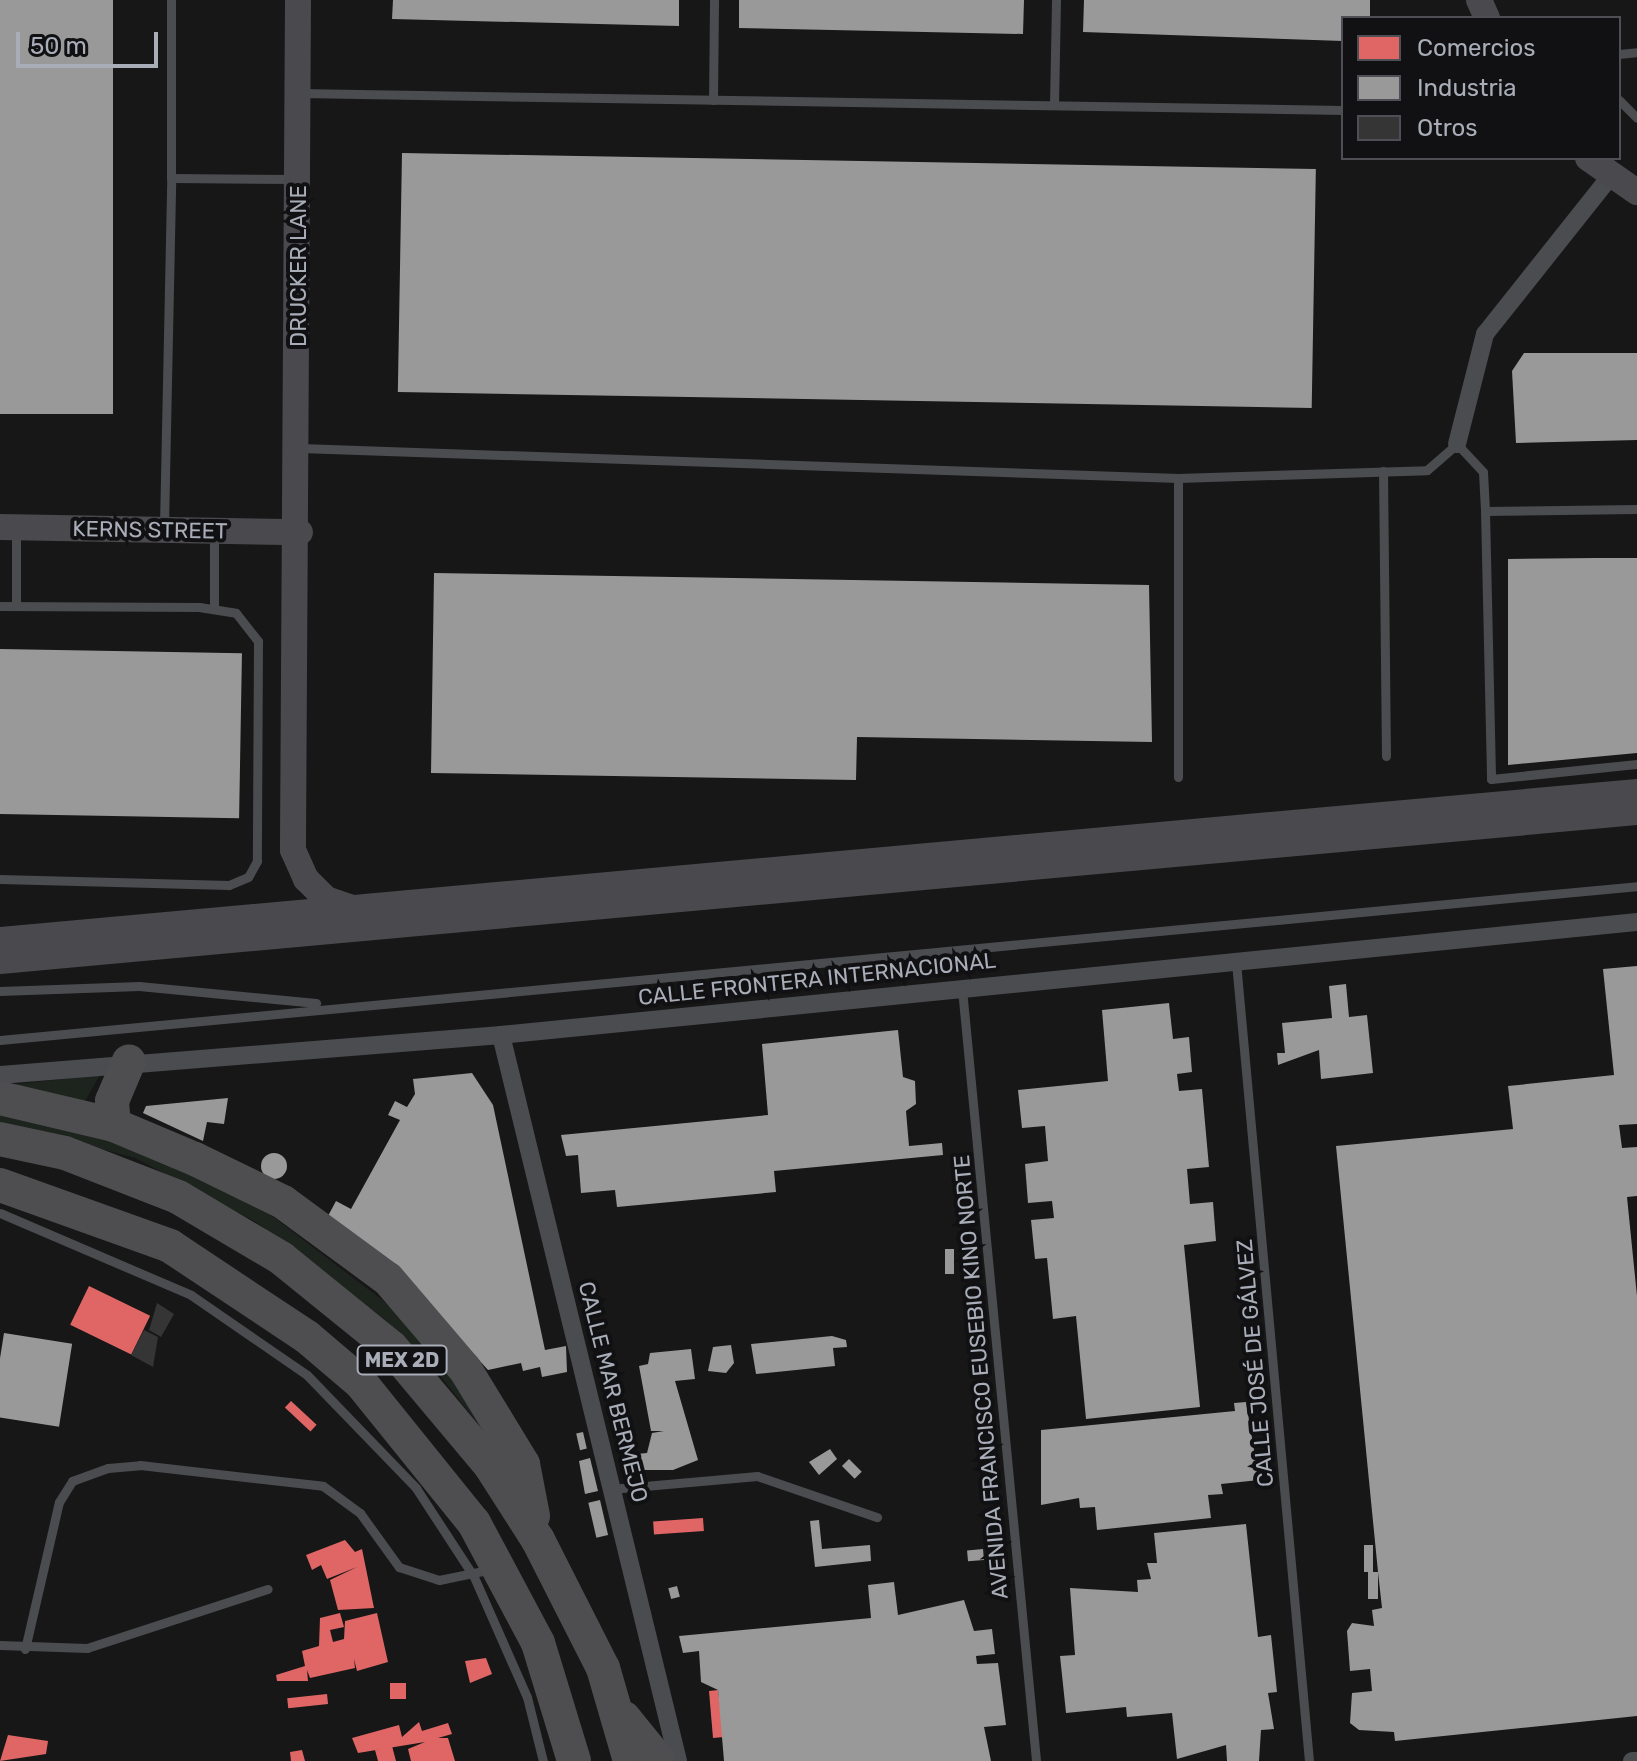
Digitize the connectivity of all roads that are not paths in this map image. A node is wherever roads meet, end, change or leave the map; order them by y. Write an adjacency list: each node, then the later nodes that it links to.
1 (171, 0): 13 (lane)
2 (298, 0): 5 (main road, DRUCKER LANE)
3 (714, 0): 6 (lane)
4 (1056, 0): 7 (lane)
5 (299, 93): 6 (lane); 14 (main road, DRUCKER LANE)
6 (713, 100): 7 (lane)
7 (1054, 105): 9 (lane)
8 (1627, 105): 10 (lane)
9 (1341, 110)
10 (1637, 118)
11 (1590, 160): 12 (main road)
12 (1610, 177): 15 (main road); 16 (street)
13 (171, 178): 14 (lane); 23 (lane)
14 (299, 179): 17 (main road, DRUCKER LANE)
15 (1637, 192)
16 (1457, 444): 18 (lane); 21 (lane)
17 (300, 448): 19 (lane); 25 (main road, DRUCKER LANE)
18 (1383, 471): 19 (lane); 29 (lane)
19 (1178, 478): 31 (lane)
20 (1637, 509): 21 (lane)
21 (1485, 511): 30 (lane)
22 (8, 528): 23 (main road, KERNS STREET); 27 (lane)
23 (164, 530): 24 (main road, KERNS STREET)
24 (214, 530): 25 (main road, KERNS STREET); 28 (lane)
25 (300, 532): 36 (main road, DRUCKER LANE)
26 (0, 606): 27 (lane)
27 (16, 606): 28 (lane)
28 (214, 609): 34 (lane)
29 (1386, 756)
30 (1637, 764)
31 (1178, 777)
32 (1637, 792): 36 (main road)
33 (1637, 812): 38 (main road)
34 (0, 879)
35 (1637, 886): 44 (lane)
36 (356, 909): 38 (main road); 39 (main road)
37 (1637, 922): 41 (street, CALLE FRONTERA INTERNACIONAL)
38 (410, 923): 40 (main road)
39 (0, 940)
40 (0, 961)
41 (1236, 962): 42 (street, CALLE FRONTERA INTERNACIONAL); 68 (lane, CALLE JOSÉ DE GÁLVEZ)
42 (962, 989): 45 (street, CALLE FRONTERA INTERNACIONAL); 67 (lane, AVENIDA FRANCISCO EUSEBIO KINO NORTE)
43 (0, 991): 44 (lane)
44 (335, 1005): 46 (lane)
45 (501, 1035): 47 (street, CALLE FRONTERA INTERNACIONAL); 54 (street, CALLE MAR BERMEJO)
46 (0, 1040)
47 (129, 1061): 48 (street, CALLE FRONTERA INTERNACIONAL); 50 (highway)
48 (0, 1075)
49 (0, 1098): 50 (highway)
50 (114, 1125): 56 (highway)
51 (0, 1139): 56 (highway, MEX 2D)
52 (0, 1185): 57 (highway, MEX 2D)
53 (0, 1213): 57 (lane)
54 (611, 1489): 55 (lane); 66 (street, CALLE MAR BERMEJO)
55 (877, 1517)
56 (538, 1540): 61 (highway, MEX 2D)
57 (486, 1572): 60 (lane); 62 (lane); 63 (highway, MEX 2D)
58 (268, 1589): 60 (lane)
59 (0, 1645): 60 (lane)
60 (25, 1649)
61 (618, 1711): 64 (highway, MEX 2D); 65 (highway)
62 (543, 1761)
63 (574, 1761)
64 (630, 1761)
65 (659, 1761)
66 (678, 1761)
67 (1036, 1761)
68 (1309, 1761)

